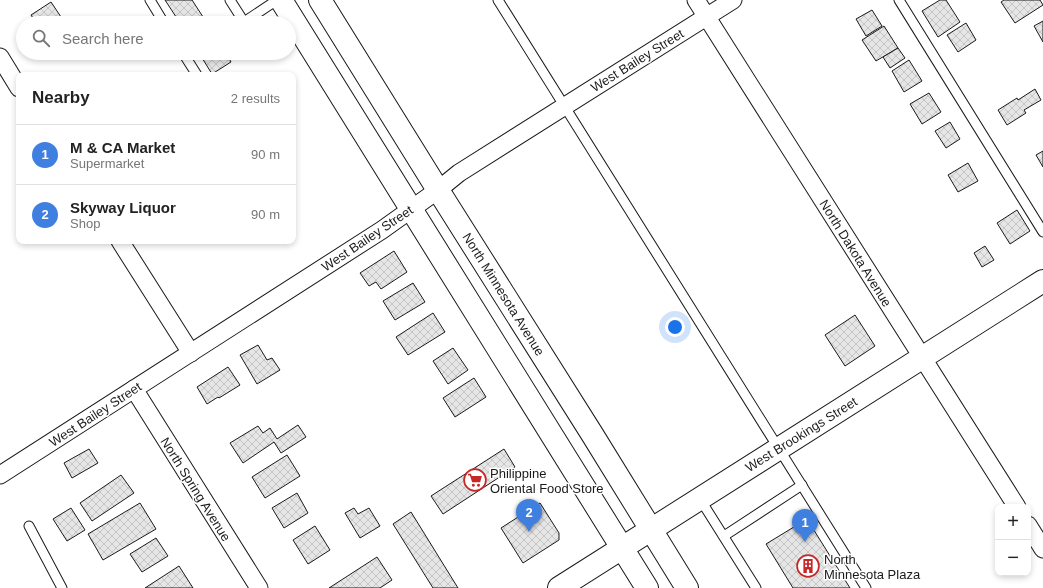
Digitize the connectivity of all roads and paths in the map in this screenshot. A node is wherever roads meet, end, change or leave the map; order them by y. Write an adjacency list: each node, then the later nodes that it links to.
1 (150, 0): 10 (lane)
2 (230, 0): 11 (lane)
3 (277, 0): 12 (lane)
4 (281, 0): 13 (main road)
5 (320, 0): 21 (main road, North Minnesota Avenue)
6 (498, 0): 20 (lane)
7 (696, 0): 14 (street, North Dakota Avenue)
8 (733, 0): 14 (street, West Bailey Street)
9 (899, 0): 24 (lane)
10 (160, 16)
11 (240, 16)
12 (253, 16)
13 (291, 16)
14 (706, 16): 20 (street, West Bailey Street); 29 (street, North Dakota Avenue)
15 (296, 24): 22 (main road)
16 (0, 57): 19 (street)
17 (187, 60): 18 (lane)
18 (195, 72)
19 (16, 83)
20 (565, 106): 21 (street, West Bailey Street); 31 (lane)
21 (438, 190): 22 (street, West Bailey Street); 37 (main road, North Minnesota Avenue)
22 (412, 209): 28 (street, West Bailey Street); 40 (main road)
23 (1043, 213): 24 (lane)
24 (1035, 218): 25 (lane)
25 (1043, 232)
26 (122, 244): 28 (street)
27 (1043, 281): 29 (main road, West Brookings Street)
28 (191, 353): 30 (street, West Bailey Street)
29 (922, 357): 31 (main road, West Brookings Street); 35 (street, North Dakota Avenue)
30 (134, 389): 32 (street, West Bailey Street); 44 (street, North Spring Avenue)
31 (779, 448): 33 (lane); 34 (main road, West Brookings Street)
32 (0, 475)
33 (802, 485): 39 (lane); 48 (lane)
34 (700, 499): 37 (main road, West Brookings Street); 39 (lane)
35 (1015, 504)
36 (29, 526): 43 (lane)
37 (652, 530): 40 (main road, West Brookings Street); 46 (main road, North Minnesota Avenue)
38 (1031, 530): 41 (street)
39 (724, 536): 47 (lane)
40 (622, 548): 42 (main road, West Brookings Street); 45 (main road)
41 (1043, 549)
42 (572, 583)
43 (62, 588)
44 (259, 588)
45 (647, 588)
46 (687, 588)
47 (756, 588)
48 (866, 588)

